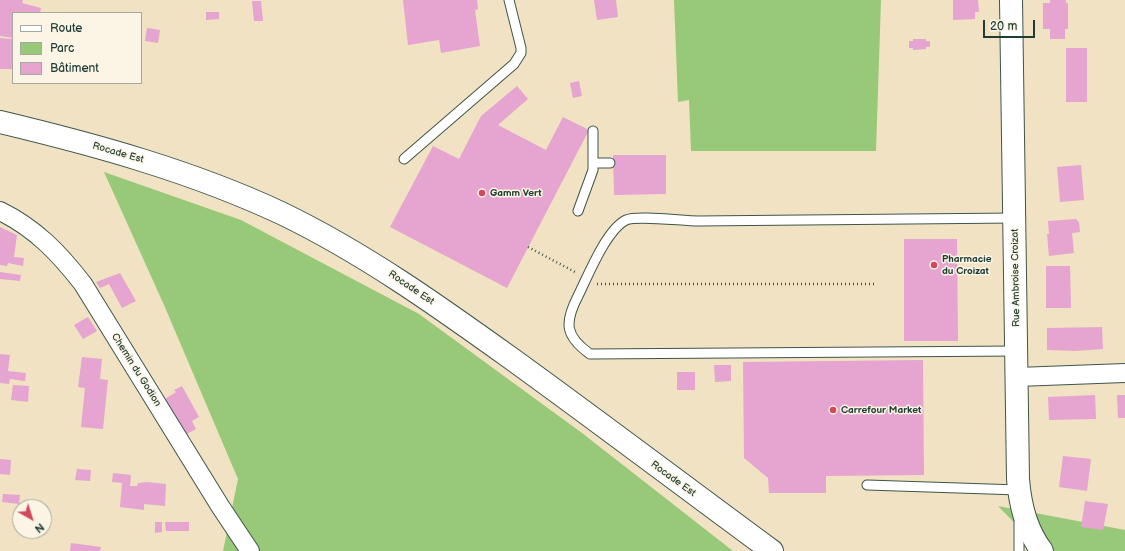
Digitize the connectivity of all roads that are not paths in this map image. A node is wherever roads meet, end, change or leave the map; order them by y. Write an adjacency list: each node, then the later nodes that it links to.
1 (509, 0): 5 (lane)
2 (1011, 0): 10 (main road, Rue Ambroise Croizat)
3 (0, 122): 16 (main road, Rocade Est)
4 (593, 131): 6 (lane)
5 (404, 158)
6 (594, 163): 7 (lane); 9 (lane)
7 (610, 163)
8 (0, 211): 17 (street, Chemin du Godion)
9 (578, 211)
10 (1015, 218): 11 (main road, Rue Ambroise Croizat); 11 (lane)
11 (1017, 351): 13 (main road, Rue Ambroise Croizat)
12 (1125, 373): 13 (street)
13 (1017, 377): 15 (main road, Rue Ambroise Croizat)
14 (868, 485): 15 (lane)
15 (1019, 489): 18 (lane); 19 (main road, Rue Ambroise Croizat)
16 (769, 549)
17 (250, 551)
18 (1019, 551)
19 (1042, 551)

